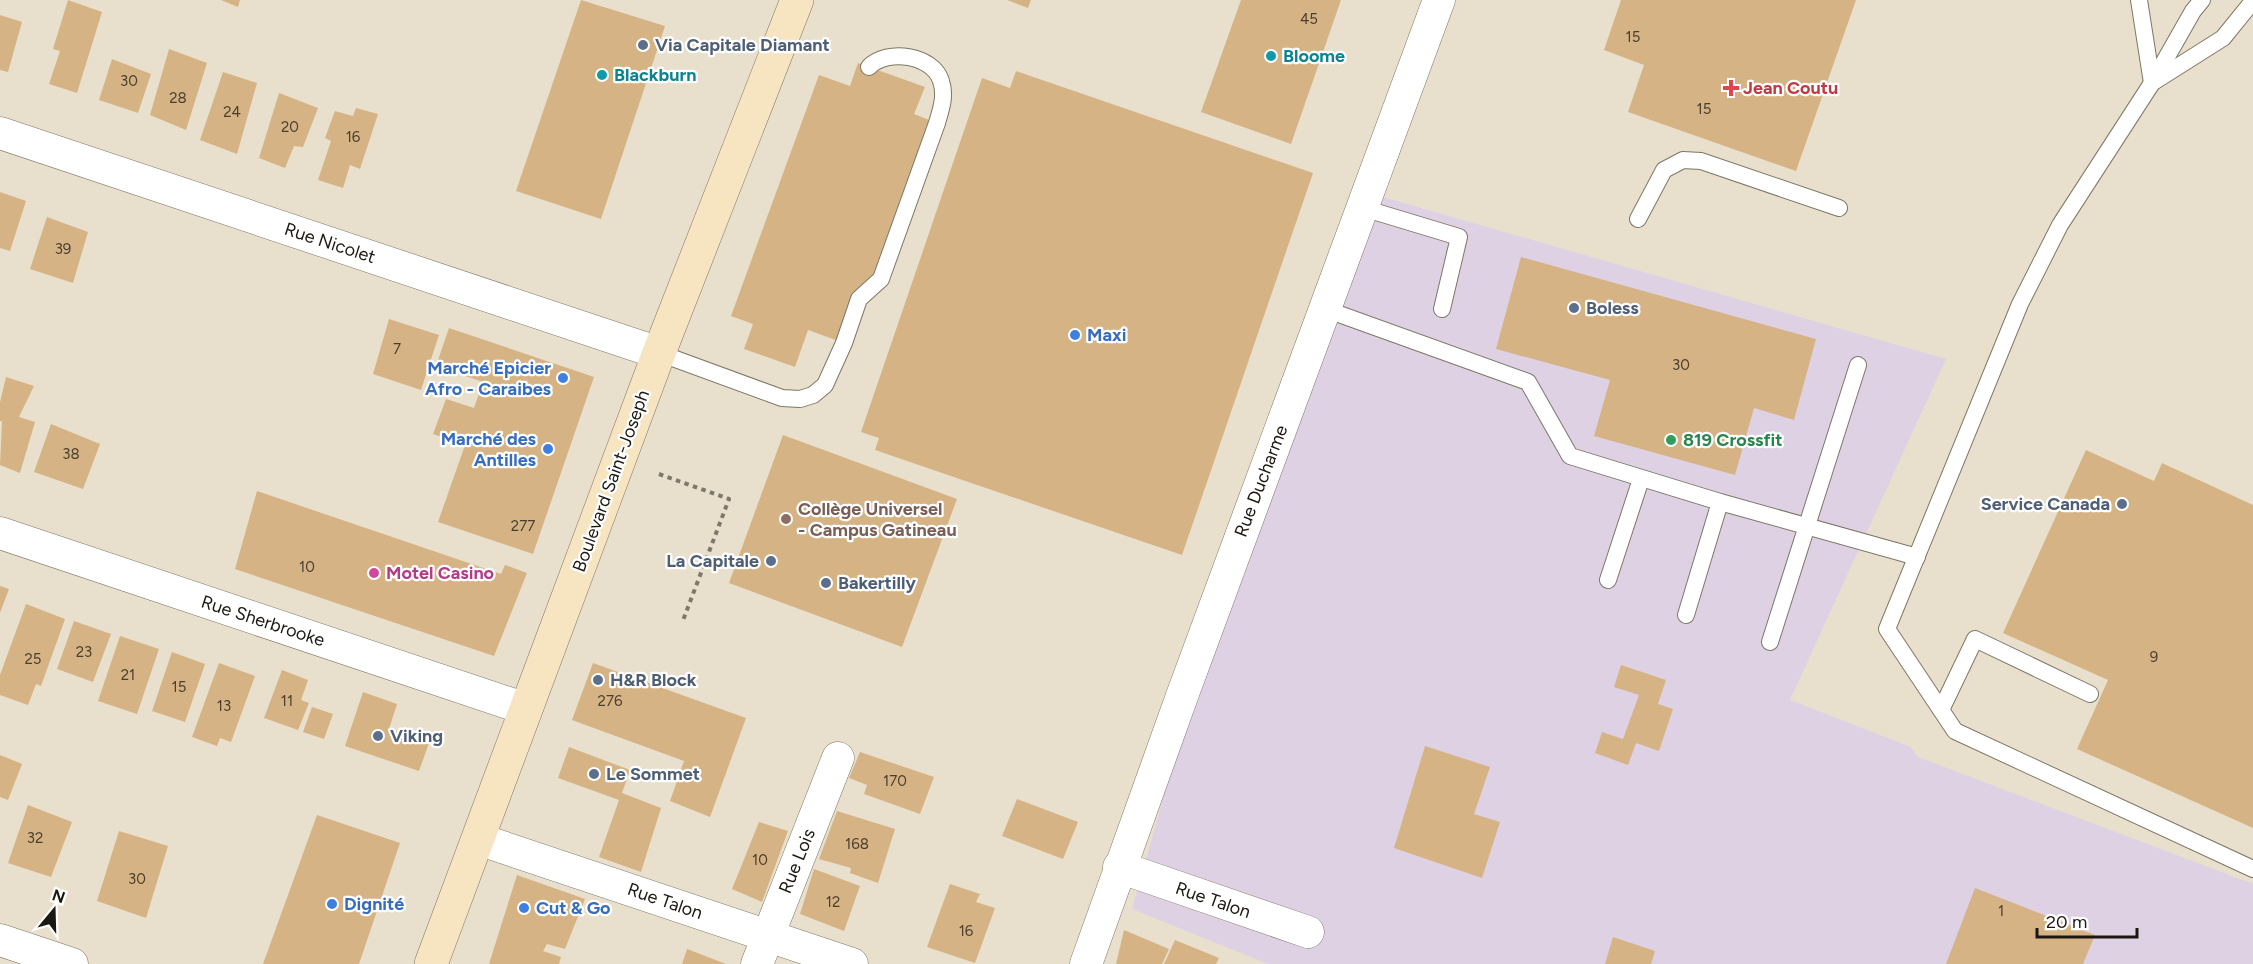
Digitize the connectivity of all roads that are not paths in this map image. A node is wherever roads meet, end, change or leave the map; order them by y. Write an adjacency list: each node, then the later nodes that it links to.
1 (797, 0): 14 (main road, Boulevard Saint-Joseph)
2 (1439, 0): 9 (street, Rue Ducharme)
3 (2139, 0): 7 (lane)
4 (2202, 0): 7 (lane)
5 (2253, 1): 7 (lane)
6 (869, 67): 14 (lane)
7 (2152, 83): 20 (lane)
8 (0, 133): 14 (street, Rue Nicolet)
9 (1363, 208): 12 (street, Rue Ducharme); 13 (lane)
10 (1839, 208): 11 (lane)
11 (1638, 219)
12 (1325, 309): 16 (lane); 29 (street, Rue Ducharme)
13 (1442, 309)
14 (659, 353): 25 (main road, Boulevard Saint-Joseph)
15 (1858, 365): 18 (lane)
16 (1641, 479): 17 (lane); 21 (lane)
17 (1720, 502): 18 (lane); 22 (lane)
18 (1806, 526): 20 (lane); 23 (lane)
19 (0, 533): 25 (street, Rue Sherbrooke)
20 (1917, 557): 26 (lane)
21 (1608, 580)
22 (1686, 615)
23 (1770, 642)
24 (2091, 694): 26 (lane)
25 (526, 709): 28 (main road, Boulevard Saint-Joseph)
26 (1941, 710): 30 (lane)
27 (838, 758): 33 (street, Rue Lois)
28 (478, 839): 33 (street, Rue Talon); 35 (main road, Boulevard Saint-Joseph)
29 (1119, 867): 31 (street, Rue Talon); 37 (street, Rue Ducharme)
30 (2253, 869)
31 (1308, 932)
32 (0, 940): 34 (street)
33 (762, 950): 36 (street, Rue Talon)
34 (72, 964)
35 (431, 964)
36 (852, 964)
37 (1086, 964)

